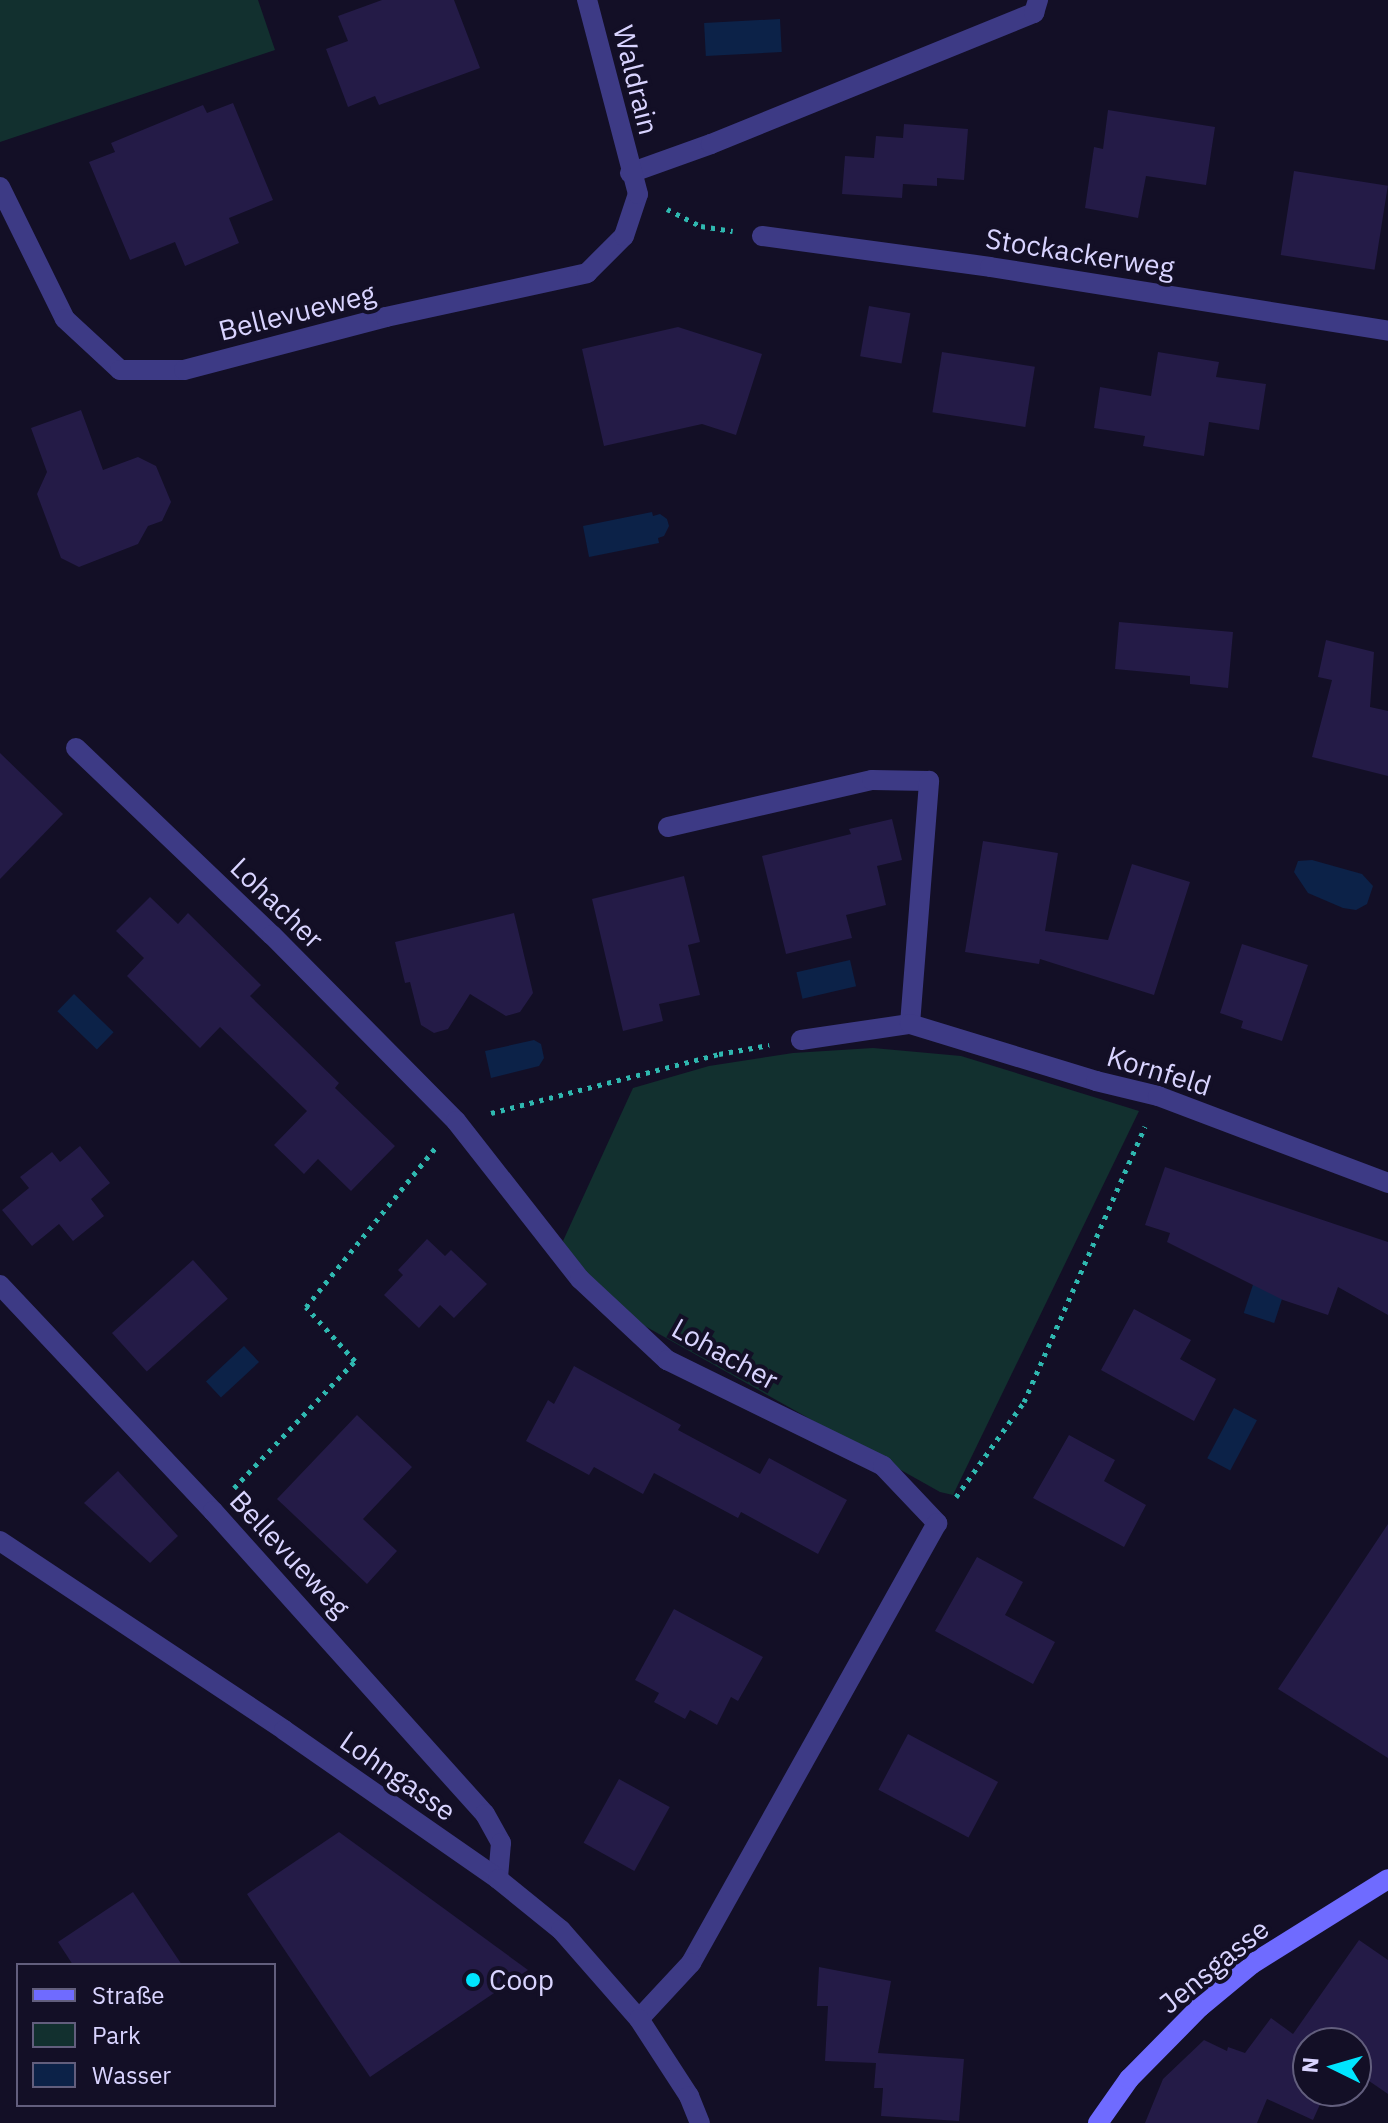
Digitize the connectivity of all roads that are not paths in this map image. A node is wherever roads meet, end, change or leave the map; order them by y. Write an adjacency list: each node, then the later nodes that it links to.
1 (587, 0): 3 (street, Waldrain)
2 (1038, 0): 3 (street)
3 (630, 173): 4 (street, Bellevueweg)
4 (0, 187)
5 (762, 236): 6 (street, Stockackerweg)
6 (1388, 331)
7 (76, 748): 16 (street, Lohacher)
8 (668, 827): 9 (street)
9 (910, 1024): 10 (street, Kornfeld); 11 (street, Kornfeld)
10 (801, 1040)
11 (1388, 1183)
12 (0, 1285): 14 (street, Bellevueweg)
13 (0, 1541): 14 (street, Lohngasse)
14 (498, 1879): 16 (street, Lohngasse)
15 (1388, 1879): 18 (street, Jensgasse)
16 (639, 2019): 17 (street, Lohngasse)
17 (700, 2123)
18 (1098, 2123)

